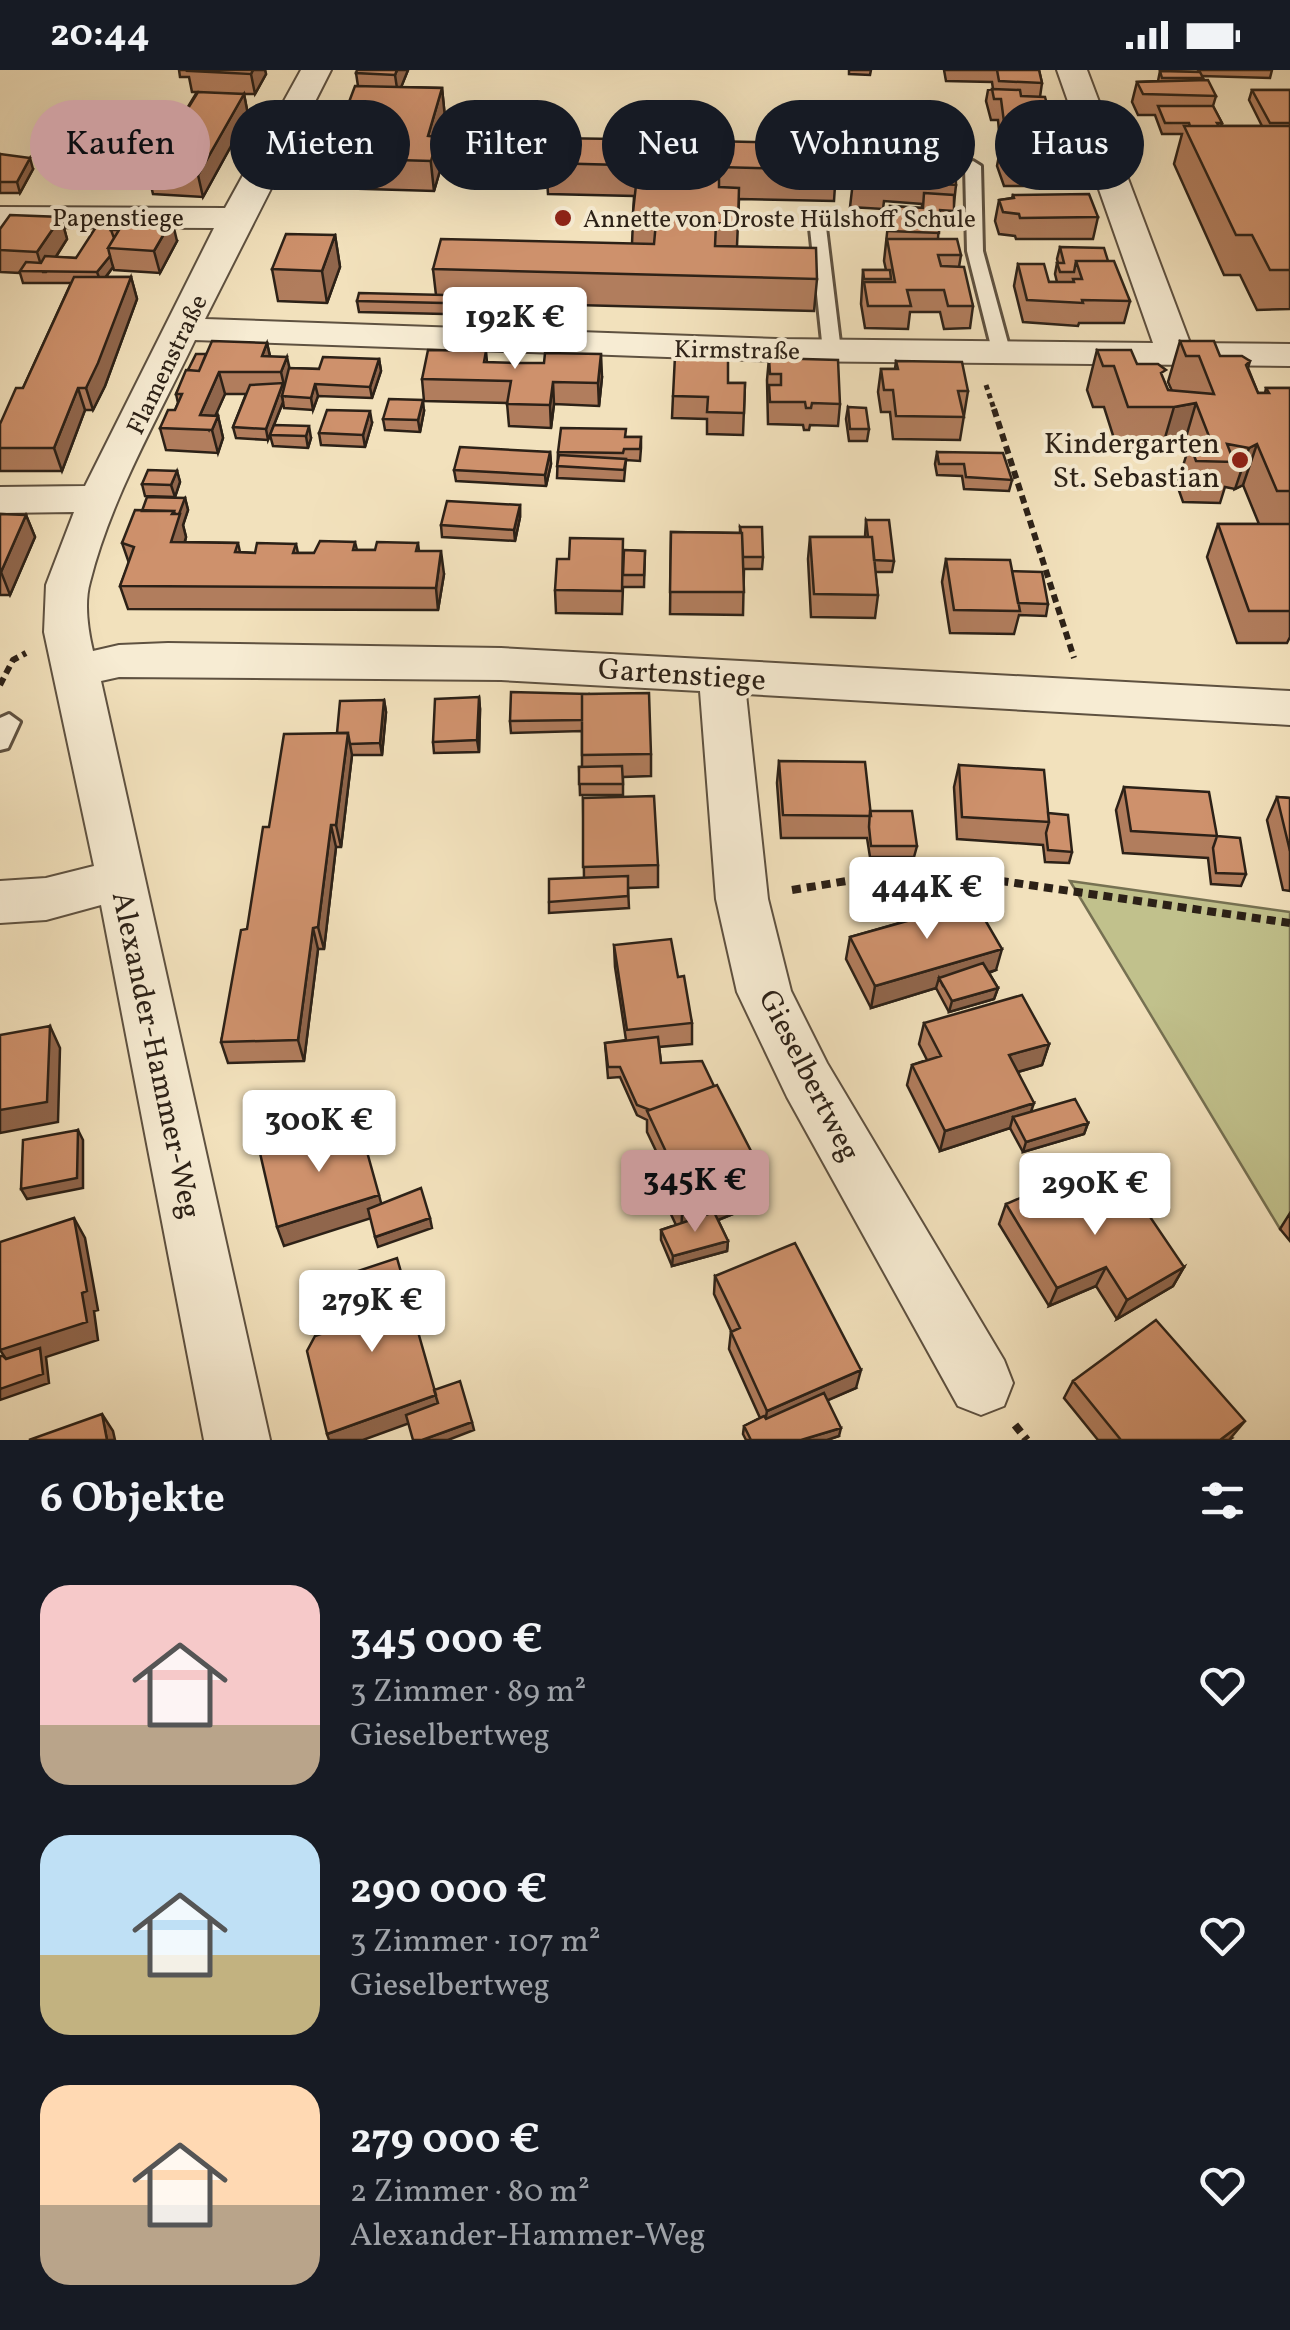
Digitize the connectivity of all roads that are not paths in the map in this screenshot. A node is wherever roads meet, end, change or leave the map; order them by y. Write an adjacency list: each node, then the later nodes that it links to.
1 (316, 70): 5 (street, Flamenstraße)
2 (1072, 70): 10 (street)
3 (974, 190): 9 (lane)
4 (0, 217): 5 (street, Papenstiege)
5 (236, 218): 7 (street, Flamenstraße)
6 (817, 219): 8 (lane)
7 (185, 329): 8 (street, Kirmstraße); 13 (street, Flamenstraße)
8 (832, 351): 9 (street, Kirmstraße)
9 (989, 354): 10 (street, Kirmstraße)
10 (1176, 354): 11 (street, Kirmstraße)
11 (1290, 356)
12 (0, 500): 13 (street)
13 (99, 500): 14 (street, Flamenstraße)
14 (75, 671): 15 (street, Gartenstiege); 17 (street, Alexander-Hammer-Weg)
15 (722, 678): 16 (street, Gartenstiege); 19 (street, Gieselbertweg)
16 (1290, 708)
17 (120, 880): 18 (street); 20 (street, Alexander-Hammer-Weg)
18 (0, 902)
19 (981, 1383)
20 (237, 1440)

